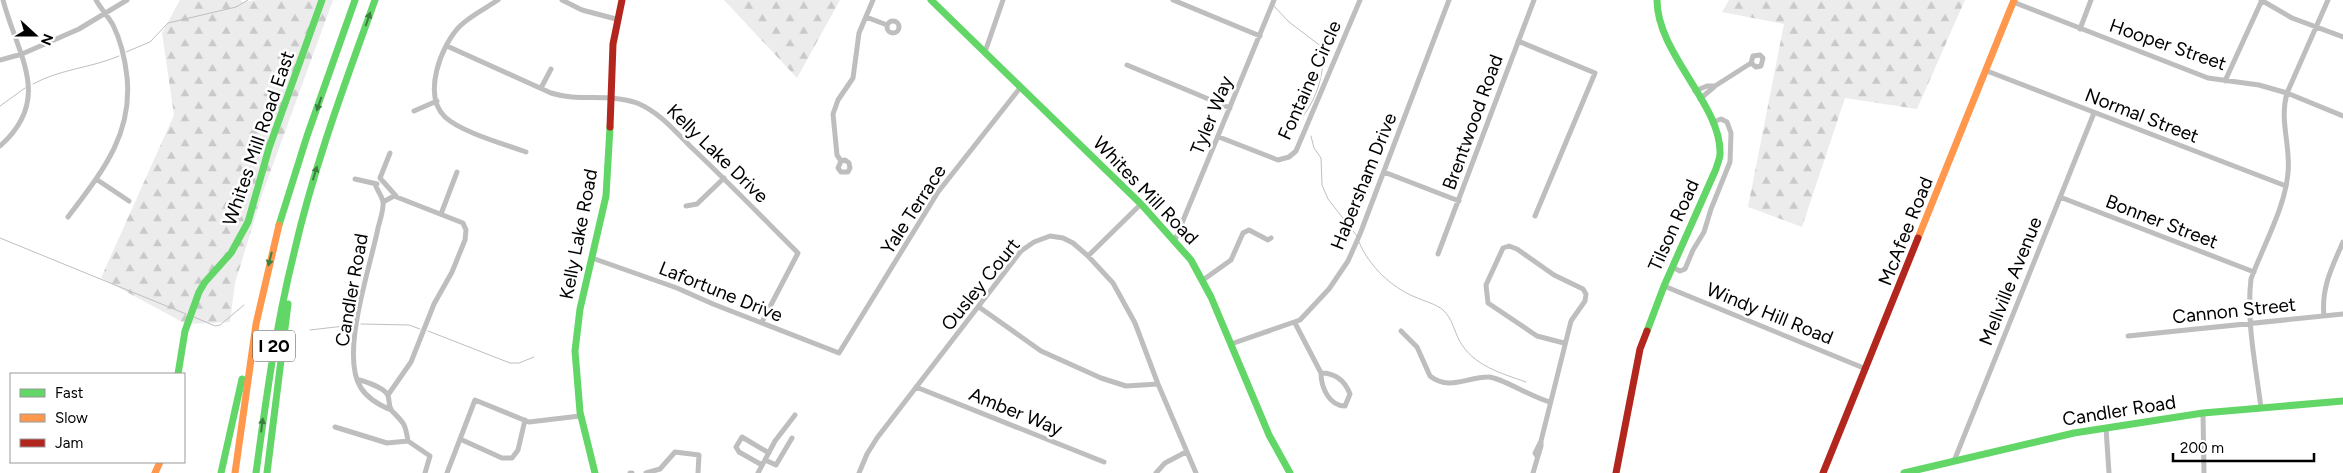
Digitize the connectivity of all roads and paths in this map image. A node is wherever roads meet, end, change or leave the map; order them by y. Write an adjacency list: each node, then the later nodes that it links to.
1 (3, 0): 36 (street)
2 (96, 0): 25 (street)
3 (127, 0): 25 (street)
4 (322, 0): 103 (main road, Whites Mill Road East)
5 (355, 0): 90 (main road, I 20, one-way to 90)
6 (375, 0): 79 (main road, I 20, one-way to 6)
7 (498, 0): 34 (street)
8 (562, 0): 27 (street)
9 (622, 0): 27 (main road, Kelly Lake Road)
10 (872, 0): 26 (street)
11 (931, 0): 35 (main road, Whites Mill Road)
12 (1003, 0): 35 (street)
13 (1173, 0): 24 (street)
14 (1192, 0): 24 (street)
15 (1274, 0): 31 (street, Tyler Way)
16 (1360, 0): 56 (street, Fontaine Circle)
17 (1449, 0): 62 (street, Habersham Drive)
18 (1534, 0): 33 (street, Brentwood Road)
19 (1657, 0): 46 (main road, Tilson Road)
20 (2091, 0): 30 (street)
21 (2261, 0): 29 (street); 42 (street)
22 (2328, 0): 29 (street)
23 (2014, 1): 30 (street, Hooper Street); 41 (main road, McAfee Road)
24 (1189, 6): 31 (street)
25 (105, 12): 36 (street); 64 (street)
26 (866, 17): 28 (street); 60 (street)
27 (616, 19): 48 (main road, Kelly Lake Road)
28 (887, 25)
29 (2317, 27): 32 (street); 47 (street)
30 (2080, 29): 42 (street, Hooper Street)
31 (1260, 36): 51 (street, Tyler Way)
32 (2343, 37)
33 (1518, 41): 72 (street, Brentwood Road); 77 (street)
34 (447, 46): 44 (street, Kelly Lake Drive); 50 (street)
35 (985, 52): 45 (main road, Whites Mill Road)
36 (22, 54): 37 (street); 57 (street)
37 (0, 60)
38 (1751, 63): 43 (street)
39 (1127, 65): 51 (street)
40 (551, 69): 44 (street)
41 (1987, 70): 53 (street, Normal Street); 102 (main road, McAfee Road)
42 (2225, 81): 47 (street, Hooper Street)
43 (1715, 86): 46 (street); 49 (street)
44 (541, 88): 48 (street, Kelly Lake Drive)
45 (1020, 88): 74 (main road, Whites Mill Road); 101 (street, Yale Terrace)
46 (1696, 91): 49 (main road, Tilson Road)
47 (2287, 93): 54 (street, Hooper Street); 68 (street)
48 (610, 98): 63 (street, Kelly Lake Drive); 85 (main road, Kelly Lake Road)
49 (1700, 99): 55 (main road, Tilson Road)
50 (437, 101): 52 (street); 58 (street)
51 (1230, 108): 56 (street, Tyler Way)
52 (414, 111)
53 (2094, 113): 68 (street, Normal Street); 70 (street, Mellville Avenue)
54 (2343, 116)
55 (1713, 122): 86 (main road, Tilson Road); 86 (street)
56 (1219, 137): 81 (street, Tyler Way)
57 (0, 146)
58 (526, 152)
59 (390, 153): 66 (street)
60 (840, 161)
61 (457, 172): 76 (street)
62 (1384, 172): 72 (street); 95 (street, Habersham Drive)
63 (724, 178): 75 (street); 94 (street, Kelly Lake Drive)
64 (96, 179): 71 (street); 78 (street)
65 (354, 179): 67 (street)
66 (382, 182): 67 (street); 69 (street)
67 (375, 184): 73 (street)
68 (2286, 186): 87 (street)
69 (396, 196): 73 (street); 76 (street)
70 (2060, 197): 87 (street, Bonner Street); 124 (street, Mellville Avenue)
71 (129, 201)
72 (1459, 201): 83 (street, Brentwood Road)
73 (383, 202): 105 (street, Candler Road)
74 (1141, 204): 81 (main road, Whites Mill Road); 84 (street)
75 (686, 206)
76 (441, 214): 108 (street)
77 (1535, 216)
78 (68, 217)
79 (302, 220): 129 (main road, I 20, one-way to 79); 130 (main road)
80 (1271, 238): 88 (street)
81 (1175, 240): 88 (main road, Whites Mill Road)
82 (2343, 242): 93 (street)
83 (1438, 254)
84 (1088, 256): 91 (street, Ousley Court); 106 (street, Ousley Court)
85 (592, 258): 94 (street, Lafortune Drive); 115 (main road, Kelly Lake Road)
86 (1672, 267): 89 (main road, Tilson Road)
87 (2254, 272): 96 (street)
88 (1203, 280): 100 (main road, Whites Mill Road)
89 (1664, 286): 102 (street, Windy Hill Road); 142 (main road, Tilson Road)
90 (262, 298): 127 (main road); 128 (main road, I 20)
91 (979, 307): 106 (street); 107 (street, Ousley Court)
92 (2343, 314): 93 (street, Cannon Street)
93 (2324, 316): 96 (street, Cannon Street)
94 (762, 322): 101 (street, Lafortune Drive)
95 (1295, 323): 100 (street); 104 (street)
96 (2251, 323): 98 (street, Cannon Street); 111 (street)
97 (1401, 331): 110 (street)
98 (2128, 336)
99 (1564, 343): 99 (street); 110 (street)
100 (1231, 344): 140 (main road, Whites Mill Road)
101 (839, 354)
102 (1866, 368): 143 (main road, McAfee Road)
103 (178, 373)
104 (1321, 373): 104 (street)
105 (357, 379): 108 (street); 112 (street)
106 (1158, 384): 122 (street, Ousley Court)
107 (916, 387): 125 (street, Amber Way); 137 (street, Ousley Court)
108 (388, 395): 112 (street)
109 (2343, 401): 111 (main road, Candler Road)
110 (1550, 402): 141 (street)
111 (2261, 408): 113 (main road, Candler Road)
112 (391, 410): 121 (street)
113 (2203, 413): 118 (main road, Candler Road); 146 (street)
114 (795, 415): 123 (street)
115 (580, 416): 116 (street); 133 (main road, Kelly Lake Road)
116 (525, 420): 120 (street); 120 (street)
117 (335, 427): 121 (street)
118 (2106, 428): 124 (main road, Candler Road); 145 (street)
119 (792, 438): 126 (street)
120 (460, 439): 132 (street)
121 (408, 441): 131 (street)
122 (1186, 452): 138 (street); 139 (street, Ousley Court)
123 (769, 453): 126 (street); 126 (street)
124 (1954, 461): 144 (main road, Candler Road)
125 (1104, 462)
126 (763, 463): 136 (street)
127 (222, 473)
128 (235, 473)
129 (256, 473)
130 (267, 473)
131 (425, 473)
132 (447, 473)
133 (595, 473)
134 (646, 473): 135 (street)
135 (698, 473)
136 (758, 473)
137 (859, 473)
138 (1156, 473)
139 (1196, 473)
140 (1290, 473)
141 (1533, 473)
142 (1616, 473)
143 (1823, 473)
144 (1904, 473)
145 (2109, 473)
146 (2204, 473)

